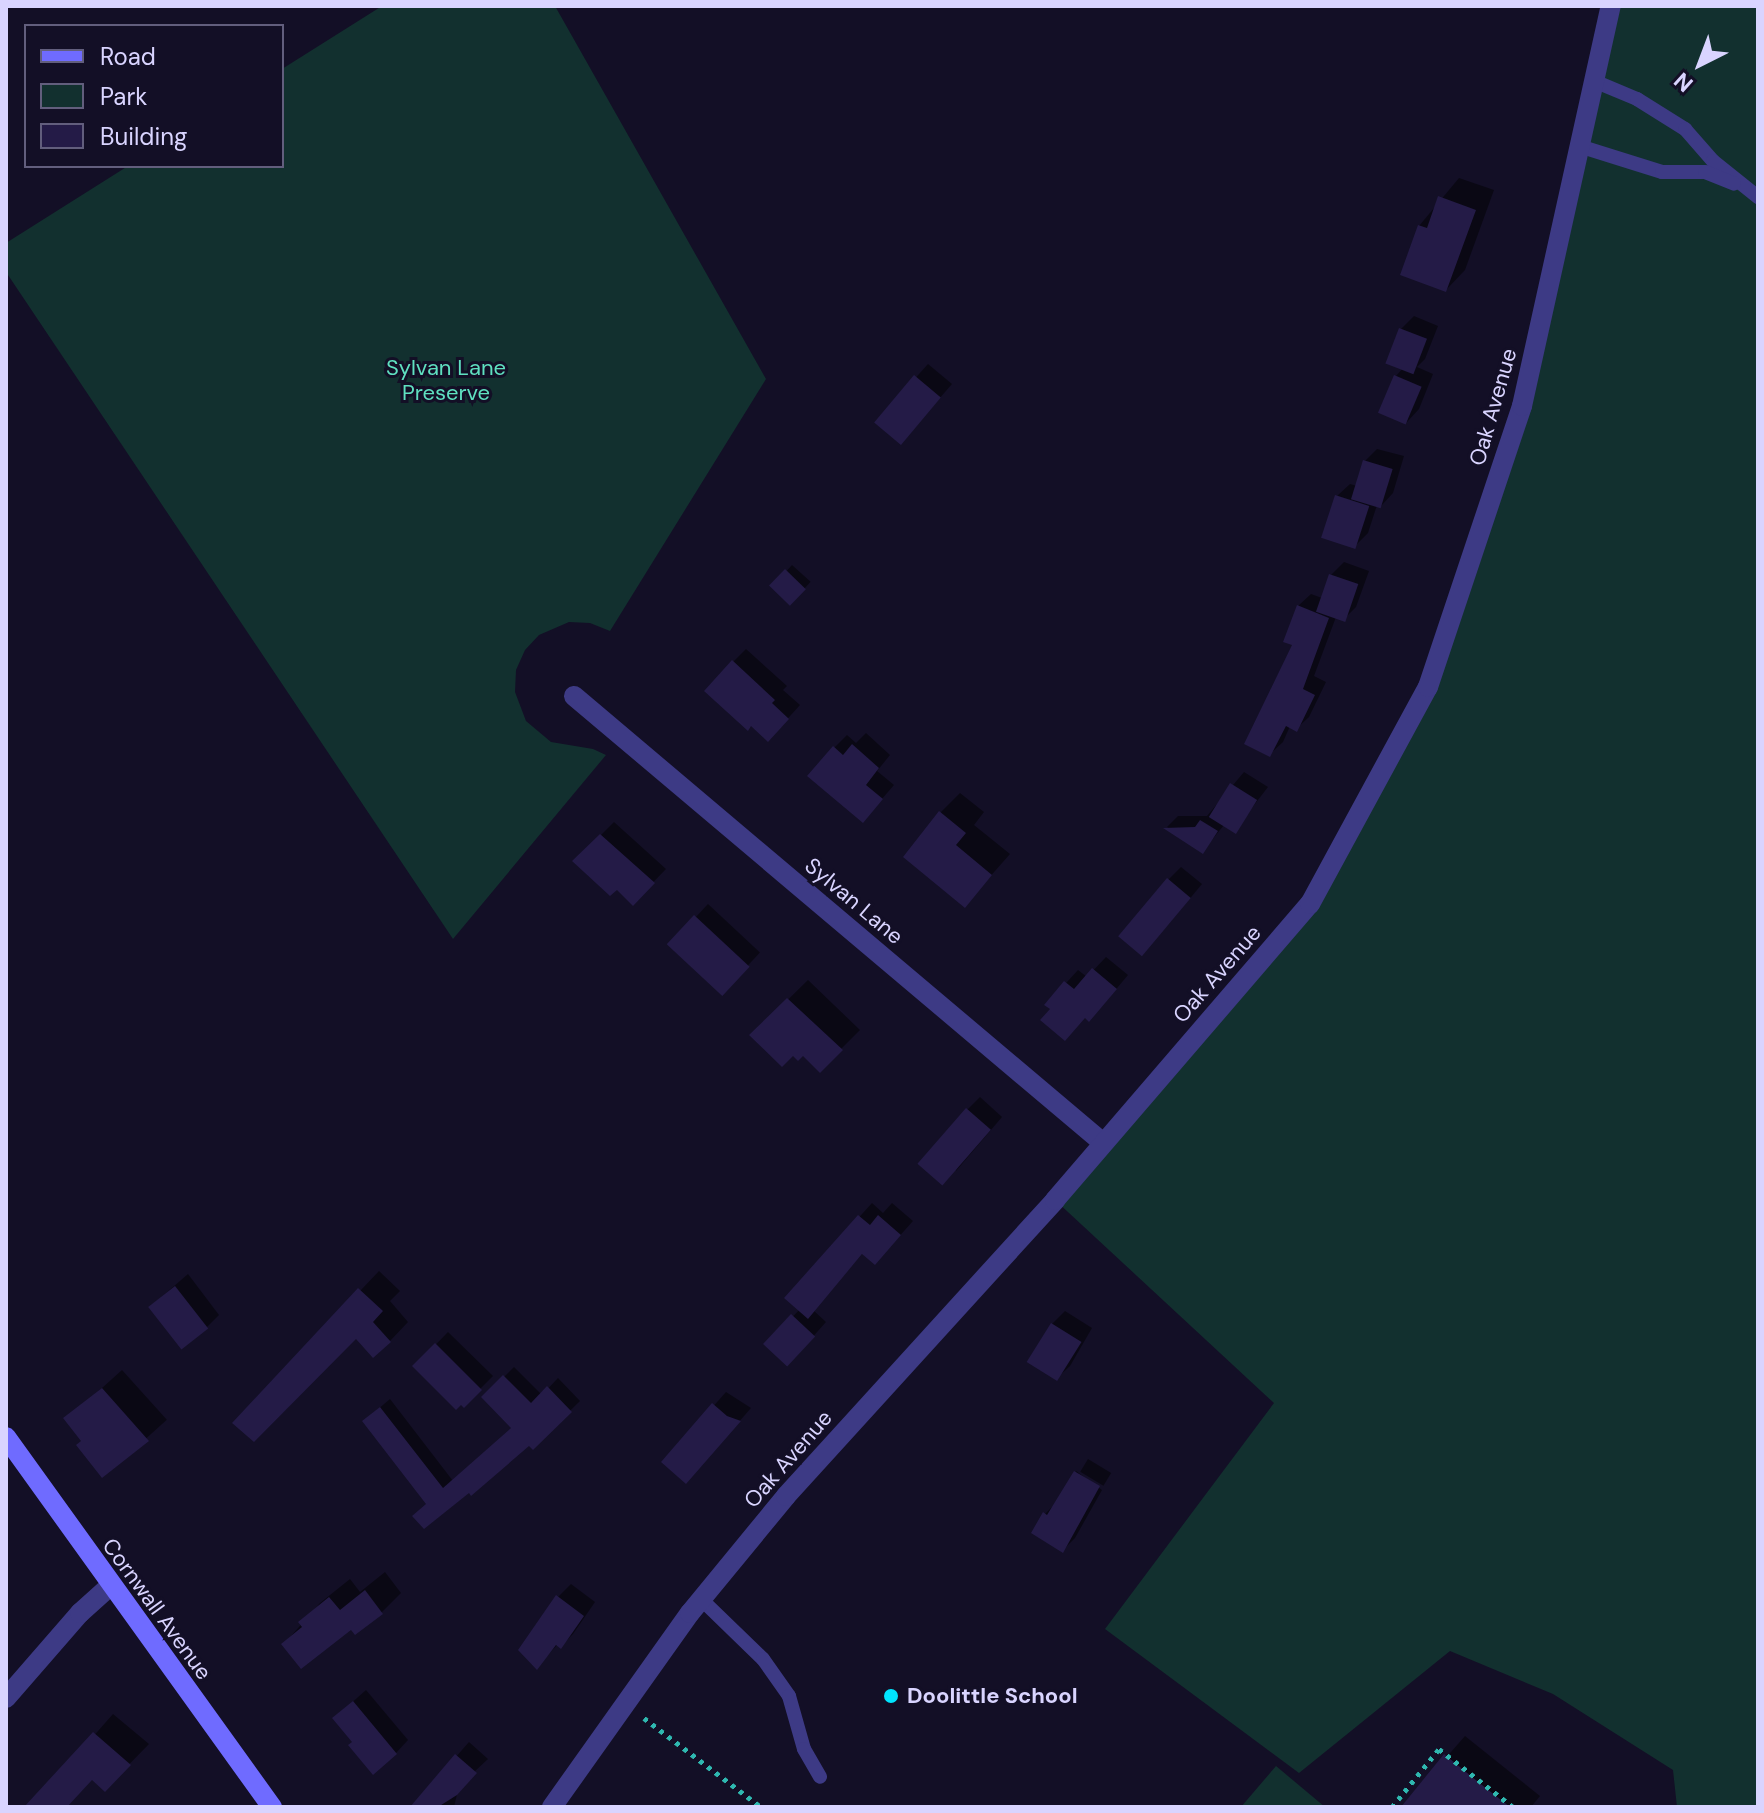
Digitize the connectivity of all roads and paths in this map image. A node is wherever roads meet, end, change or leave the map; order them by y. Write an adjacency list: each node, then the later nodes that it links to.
1 (1611, 6): 2 (street, Oak Avenue)
2 (1594, 81): 3 (street, Oak Avenue); 4 (lane)
3 (1579, 146): 4 (lane); 6 (street, Oak Avenue)
4 (1754, 194)
5 (574, 696): 6 (street, Sylvan Lane)
6 (1102, 1142): 9 (street, Oak Avenue)
7 (6, 1437): 8 (street, Cornwall Avenue)
8 (110, 1586): 10 (street); 13 (street, Cornwall Avenue)
9 (701, 1599): 12 (lane); 14 (street, Oak Avenue)
10 (6, 1698)
11 (644, 1718): 15 (path)
12 (820, 1777)
13 (272, 1807)
14 (552, 1807)
15 (761, 1807)
16 (1392, 1807): 17 (path)
17 (1513, 1807)

